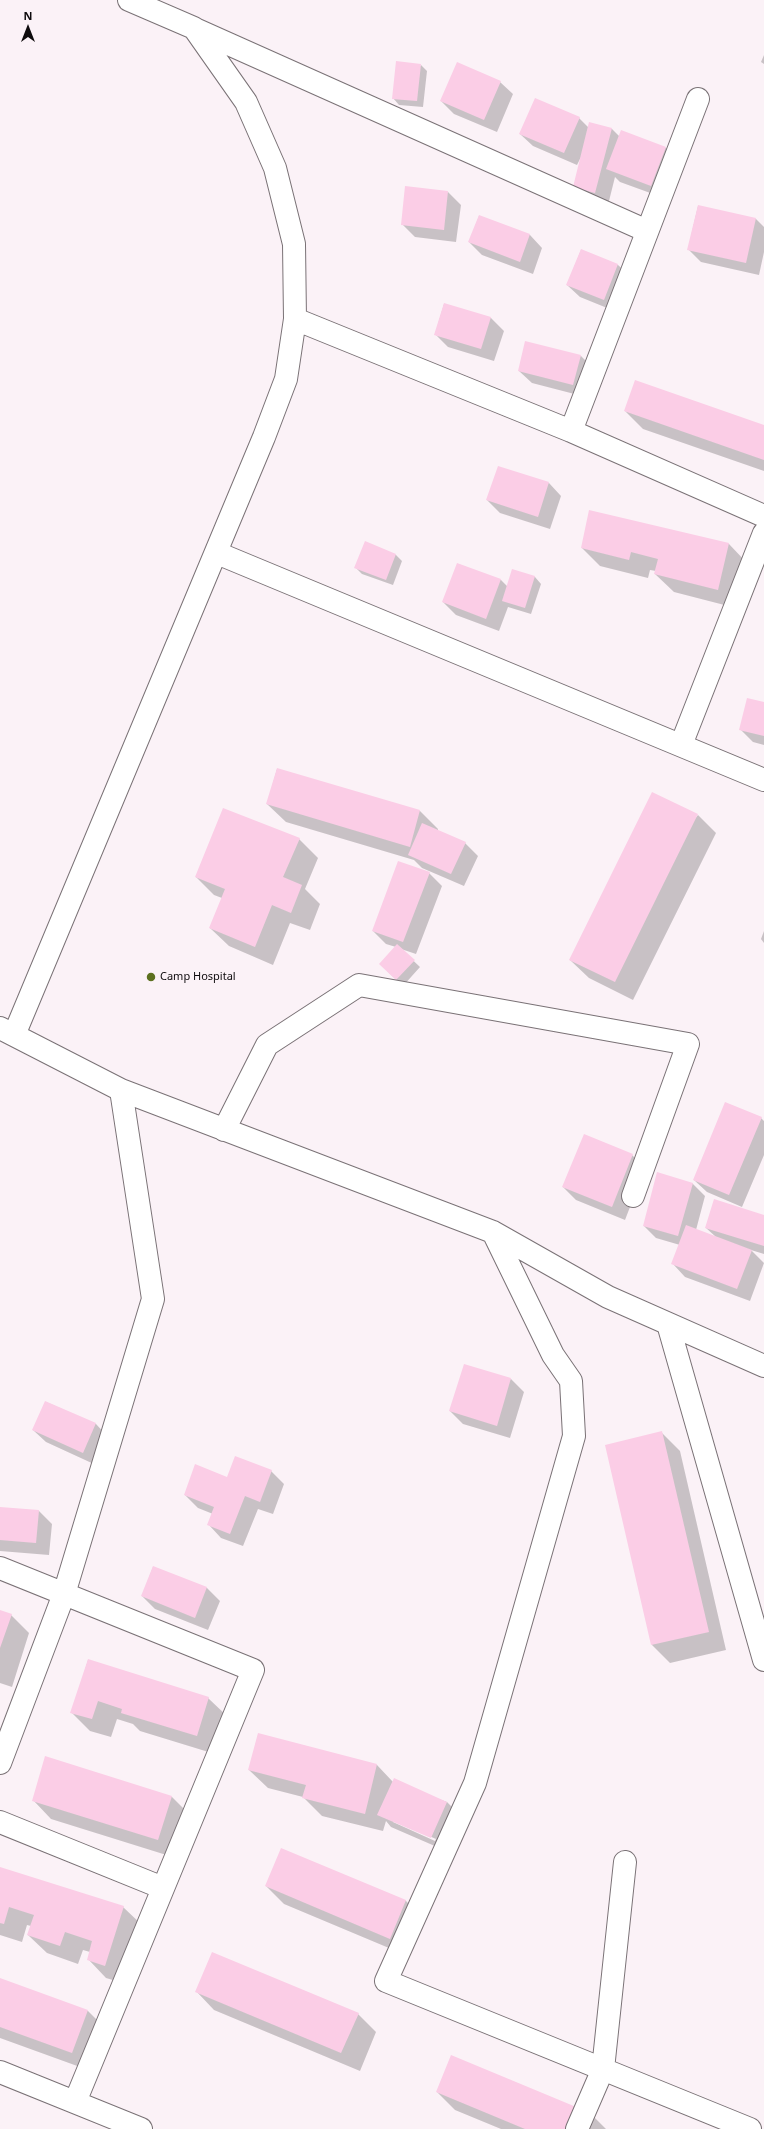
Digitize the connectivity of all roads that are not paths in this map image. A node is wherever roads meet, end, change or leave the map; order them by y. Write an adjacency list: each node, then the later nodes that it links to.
1 (129, 0): 2 (lane)
2 (194, 28): 4 (lane); 5 (lane)
3 (698, 99): 4 (lane)
4 (647, 231): 6 (lane)
5 (294, 319): 6 (lane); 9 (lane)
6 (571, 431): 7 (lane)
7 (764, 516)
8 (764, 533): 10 (lane)
9 (217, 553): 10 (lane); 12 (lane)
10 (681, 745): 11 (lane)
11 (764, 780)
12 (7, 1032): 13 (lane)
13 (121, 1090): 14 (lane); 20 (lane)
14 (224, 1130): 15 (lane); 16 (lane)
15 (633, 1196)
16 (493, 1232): 17 (lane); 26 (lane)
17 (668, 1324): 18 (lane); 21 (lane)
18 (764, 1366)
19 (0, 1568): 20 (lane)
20 (64, 1594): 22 (lane); 25 (lane)
21 (764, 1660)
22 (0, 1763)
23 (0, 1822): 25 (lane)
24 (625, 1862): 26 (lane)
25 (163, 1888): 28 (lane)
26 (603, 2069): 30 (lane); 31 (lane)
27 (0, 2072): 28 (lane)
28 (75, 2102): 29 (lane)
29 (141, 2129)
30 (577, 2129)
31 (750, 2129)

